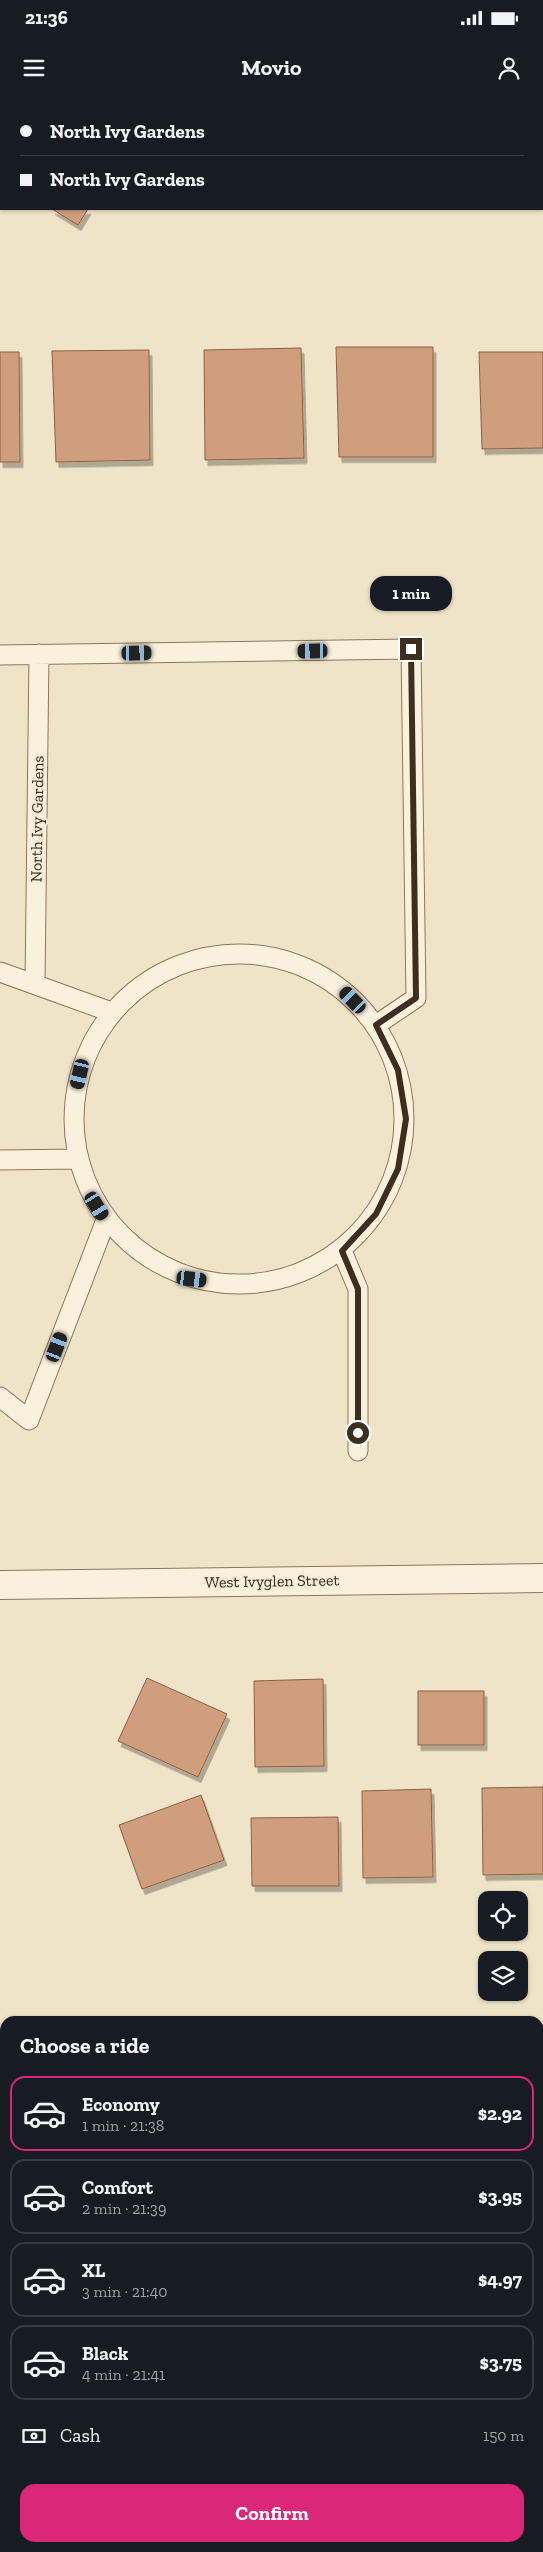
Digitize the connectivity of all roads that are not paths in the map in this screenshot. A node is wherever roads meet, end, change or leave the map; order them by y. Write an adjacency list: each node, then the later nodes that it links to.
1 (39, 654): 2 (lane); 4 (lane, North Ivy Gardens); 6 (lane)
2 (0, 655)
3 (0, 972): 4 (lane)
4 (35, 984): 5 (lane)
5 (111, 1012): 6 (lane); 7 (lane)
6 (376, 1025): 10 (lane)
7 (77, 1159): 8 (lane); 9 (lane)
8 (0, 1160)
9 (106, 1220): 10 (lane); 11 (lane)
10 (342, 1251): 12 (lane)
11 (0, 1397)
12 (358, 1451)
13 (543, 1578): 14 (street, West Ivyglen Street)
14 (0, 1585)

